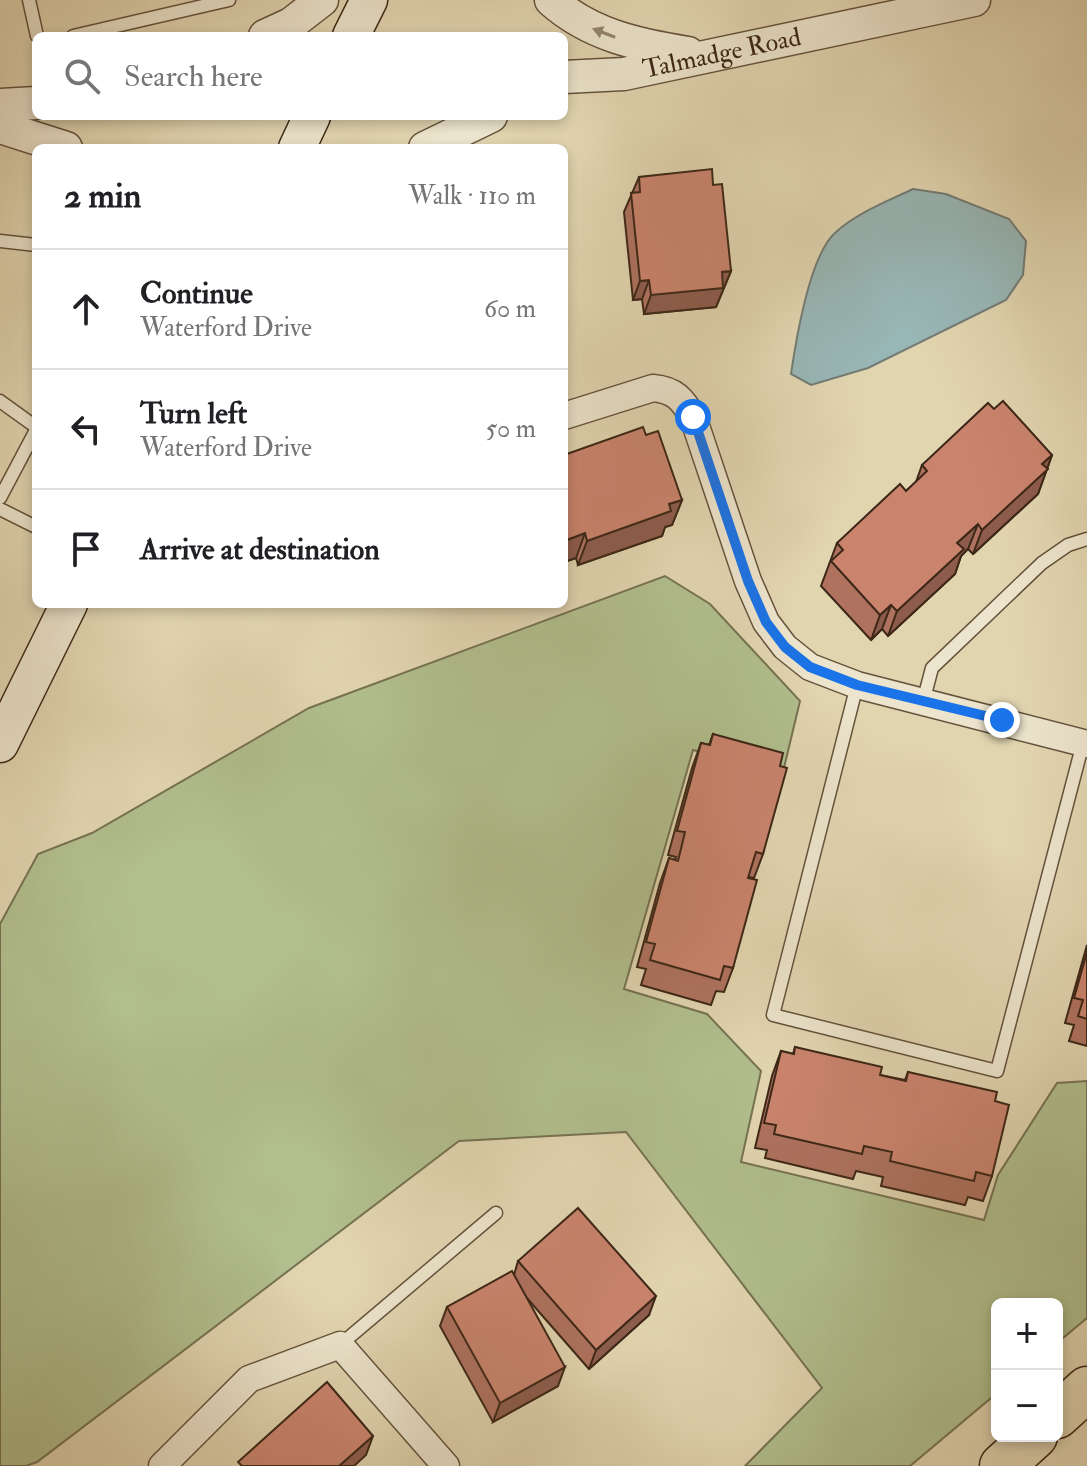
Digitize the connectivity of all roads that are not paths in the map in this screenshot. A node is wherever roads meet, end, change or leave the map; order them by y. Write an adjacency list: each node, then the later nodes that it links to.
1 (29, 0): 7 (lane)
2 (229, 0): 8 (lane)
3 (322, 0): 9 (street)
4 (369, 0): 10 (main road)
5 (551, 0): 11 (street, one-way to 5)
6 (974, 0): 11 (street, Talmadge Road)
7 (36, 32)
8 (90, 32)
9 (274, 32)
10 (353, 32)
11 (707, 56): 12 (street, Talmadge Road)
12 (624, 74): 13 (street, Talmadge Road); 14 (street)
13 (568, 77)
14 (568, 91)
15 (32, 103): 16 (street)
16 (0, 105)
17 (310, 120): 21 (main road)
18 (483, 120): 22 (street)
19 (0, 127): 20 (street)
20 (53, 144)
21 (299, 144)
22 (433, 144)
23 (0, 241): 24 (lane)
24 (32, 245)
25 (0, 401): 27 (lane)
26 (568, 415): 34 (street)
27 (32, 425)
28 (32, 436): 29 (lane)
29 (0, 498)
30 (0, 509): 31 (lane)
31 (32, 525)
32 (1087, 539): 35 (lane)
33 (67, 608): 37 (main road)
34 (857, 685): 35 (street); 36 (lane)
35 (923, 702): 36 (street)
36 (1085, 743)
37 (0, 744)
38 (496, 1213): 39 (lane)
39 (340, 1345): 43 (street); 44 (street)
40 (1087, 1389): 41 (highway)
41 (1063, 1411)
42 (1028, 1442): 45 (highway)
43 (162, 1466)
44 (446, 1466)
45 (1002, 1466)

